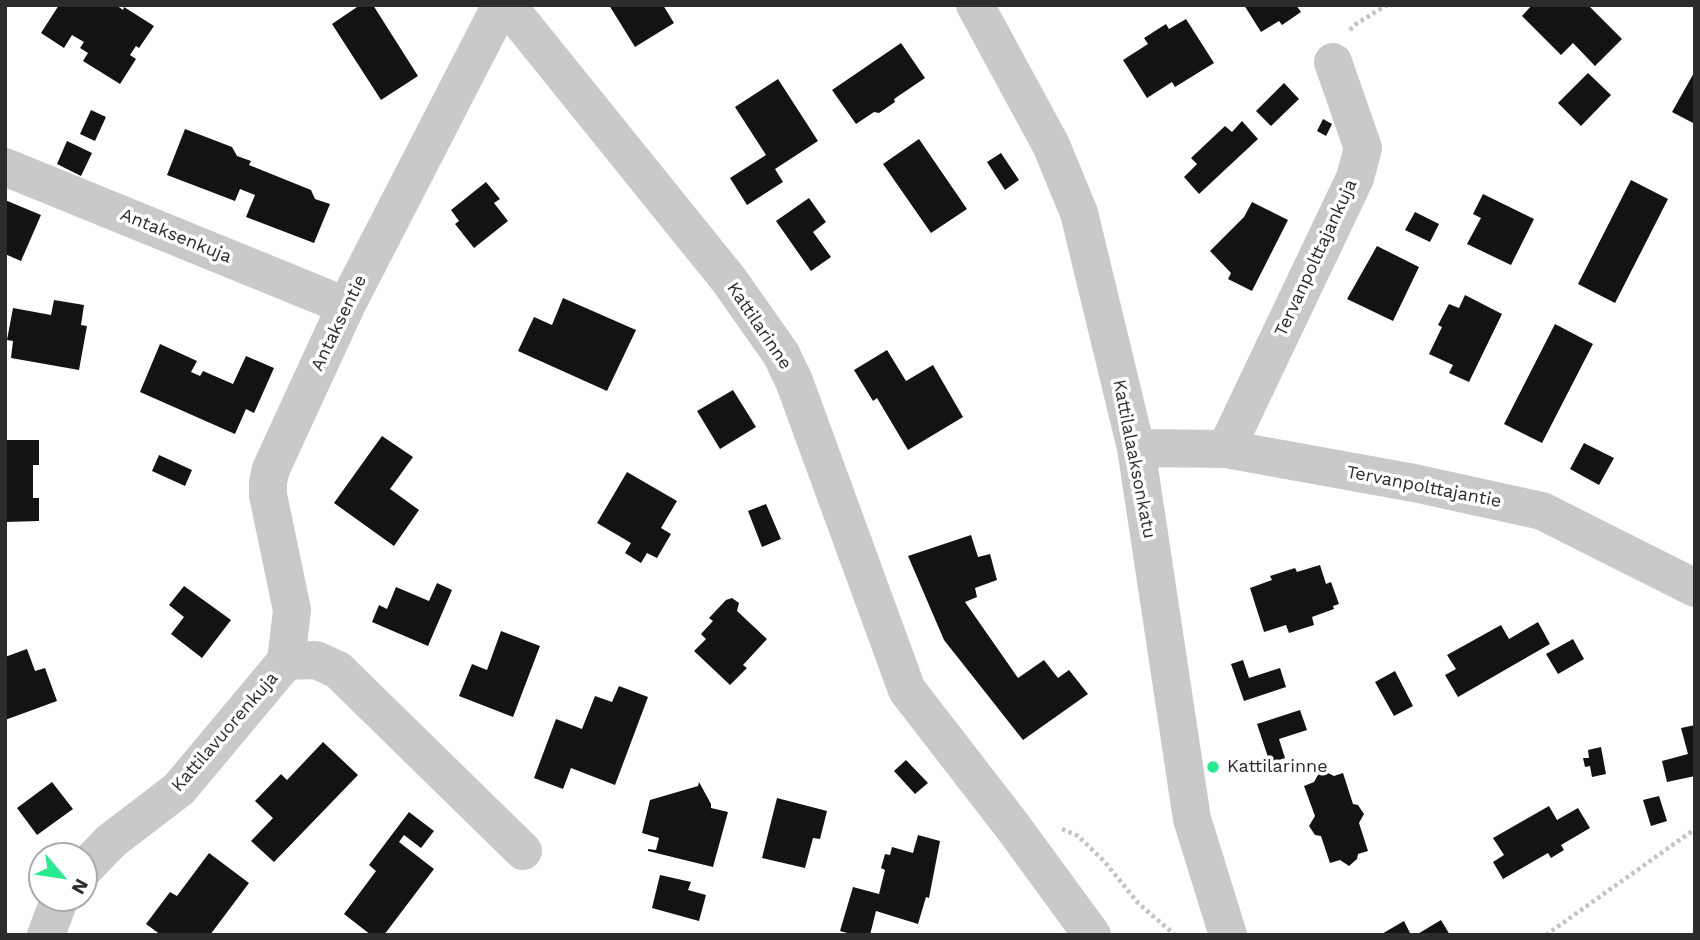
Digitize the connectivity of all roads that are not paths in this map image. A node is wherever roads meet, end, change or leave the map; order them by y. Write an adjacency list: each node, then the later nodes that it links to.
1 (501, 5): 6 (street, Antaksentie)
2 (507, 5): 15 (street, Kattilarinne)
3 (975, 5): 7 (street, Kattilalaaksonkatu)
4 (1333, 62): 8 (street, Tervanpolttajankuja)
5 (5, 167): 6 (street, Antaksenkuja)
6 (346, 306): 10 (street, Antaksentie)
7 (1136, 448): 8 (street, Tervanpolttajantie); 16 (street, Kattilalaaksonkatu)
8 (1226, 449): 9 (street, Tervanpolttajantie)
9 (1695, 588)
10 (286, 661): 11 (street, Kattilavuorenkuja); 12 (street, Kattilavuorenkuja)
11 (523, 851)
12 (98, 854)
13 (55, 912): 14 (street)
14 (46, 935)
15 (1092, 935)
16 (1228, 935)

